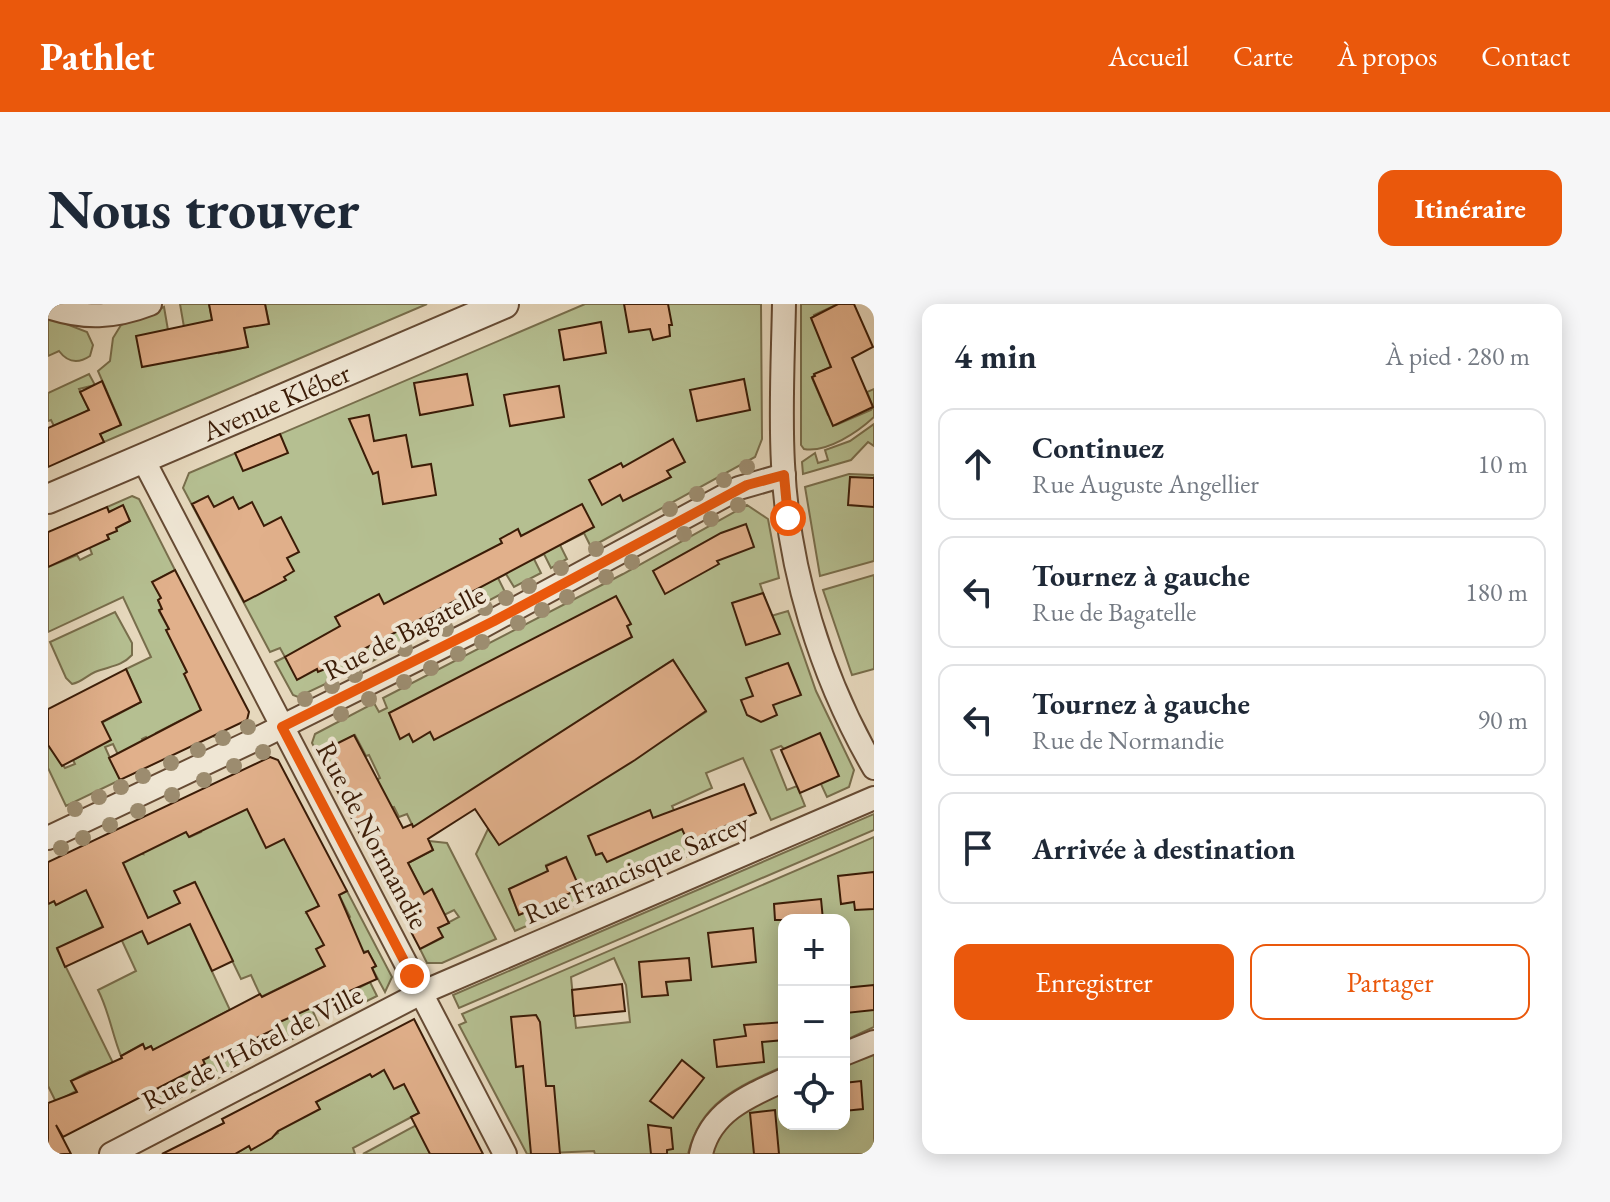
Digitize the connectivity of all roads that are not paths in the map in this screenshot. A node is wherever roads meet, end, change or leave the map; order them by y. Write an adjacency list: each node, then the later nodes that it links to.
1 (150, 304): 4 (street)
2 (504, 304): 5 (street, Avenue Kléber)
3 (784, 304): 6 (street)
4 (48, 307)
5 (143, 459): 7 (street, Avenue Kléber); 8 (street, Rue de Normandie)
6 (784, 475): 8 (street, Rue de Bagatelle); 9 (street)
7 (48, 499)
8 (282, 727): 11 (street, Rue de Bagatelle); 12 (street, Rue de Normandie)
9 (874, 768)
10 (874, 798): 12 (street, Rue Francisque Sarcey)
11 (48, 838)
12 (421, 993): 16 (street, Rue de l'Hôtel de Ville); 17 (street, Rue de Normandie)
13 (874, 1042): 14 (street)
14 (850, 1052)
15 (778, 1083): 18 (street)
16 (111, 1154)
17 (505, 1154)
18 (701, 1154)

